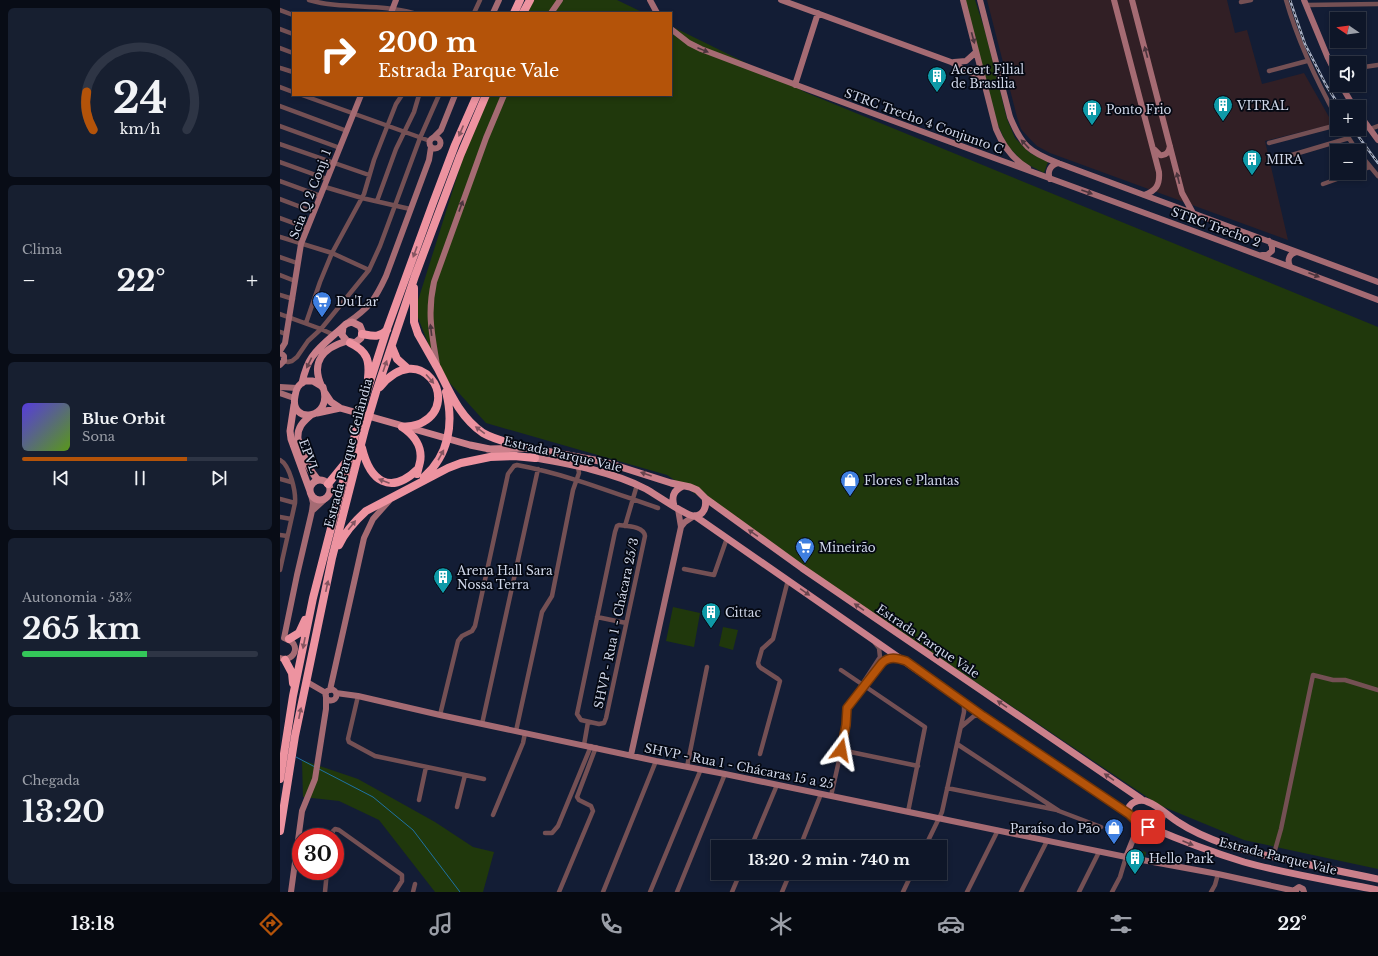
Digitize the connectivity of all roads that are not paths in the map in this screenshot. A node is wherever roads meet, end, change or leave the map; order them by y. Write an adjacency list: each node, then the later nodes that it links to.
1 (309, 0): 21 (street)
2 (396, 0): 21 (street)
3 (480, 0): 23 (street)
4 (499, 0): 24 (street)
5 (520, 0): 25 (highway)
6 (530, 0): 26 (highway)
7 (560, 0): 27 (street)
8 (650, 0): 28 (street)
9 (781, 0): 29 (street)
10 (963, 0): 35 (street, one-way to 35)
11 (980, 0): 83 (street, STRC Trecho 2, one-way to 11)
12 (1132, 0): 76 (street, one-way to 12)
13 (1251, 0): 16 (street)
14 (1286, 0): 38 (street)
15 (1115, 2): 77 (street)
16 (1241, 2)
17 (1305, 2): 18 (street); 37 (street)
18 (1341, 2): 19 (street)
19 (1378, 4)
20 (280, 10): 30 (street)
21 (392, 11): 22 (street)
22 (402, 12)
23 (474, 12)
24 (493, 12)
25 (514, 12)
26 (524, 12)
27 (552, 12)
28 (656, 12)
29 (818, 13): 39 (street); 45 (street)
30 (292, 15)
31 (280, 29): 33 (street)
32 (672, 30): 45 (street, STRC Trecho 4 Conjunto C, one-way to 45)
33 (292, 34)
34 (280, 48): 36 (street)
35 (976, 52): 39 (street); 46 (street)
36 (292, 53)
37 (1330, 60)
38 (1307, 61): 44 (street); 58 (street)
39 (951, 62): 46 (street)
40 (1378, 65): 41 (street)
41 (1366, 67)
42 (280, 68): 43 (street)
43 (292, 72)
44 (1269, 72)
45 (795, 85): 88 (street, STRC Trecho 4 Conjunto C)
46 (984, 86): 88 (street)
47 (280, 87): 48 (street)
48 (292, 92)
49 (305, 96): 60 (street)
50 (360, 96): 60 (street, Scia Q 2 Conj. 1)
51 (401, 96): 62 (street)
52 (419, 96): 68 (street)
53 (439, 96): 69 (street)
54 (455, 96): 72 (street)
55 (477, 96): 128 (highway, Estrada Parque Ceilândia, one-way to 128)
56 (486, 96): 116 (highway, Estrada Parque Ceilândia)
57 (504, 96): 137 (street, one-way to 57)
58 (1330, 105)
59 (280, 106): 67 (street)
60 (354, 114): 62 (street); 67 (street, Scia Q 2 Conj. 1)
61 (1366, 124): 66 (street)
62 (388, 125): 68 (street); 86 (street)
63 (280, 126): 78 (street)
64 (1378, 126): 66 (street)
65 (1330, 127): 74 (street)
66 (1370, 129): 71 (street)
67 (347, 130): 78 (street, Scia Q 2 Conj. 1)
68 (404, 131): 69 (street); 98 (street)
69 (420, 138): 72 (street); 99 (street)
70 (1349, 138): 75 (street); 79 (street)
71 (1378, 140)
72 (434, 143): 100 (street)
73 (280, 144): 82 (street)
74 (1269, 144)
75 (1353, 144)
76 (1171, 146): 77 (street); 102 (street, one-way to 76)
77 (1153, 147): 95 (street)
78 (340, 148): 82 (street, Scia Q 2 Conj. 1)
79 (1275, 160)
80 (280, 162): 89 (street)
81 (1366, 162): 84 (street)
82 (334, 163): 86 (street); 89 (street, Scia Q 2 Conj. 1)
83 (1058, 164): 88 (street); 95 (street, STRC Trecho 2)
84 (1370, 167): 85 (street); 87 (street)
85 (1366, 168)
86 (369, 175): 96 (street)
87 (1378, 176)
88 (1048, 178): 110 (street, STRC Trecho 2, one-way to 110)
89 (328, 179): 93 (street, Scia Q 2 Conj. 1)
90 (1334, 180): 92 (street)
91 (280, 181): 94 (street)
92 (1323, 184)
93 (325, 187): 94 (street, Scia Q 2 Conj. 1); 96 (street)
94 (321, 196): 101 (street, Scia Q 2 Conj. 1)
95 (1144, 196): 102 (street, STRC Trecho 2)
96 (362, 198): 98 (street); 109 (street)
97 (280, 199): 101 (street)
98 (377, 201): 99 (street)
99 (396, 205): 100 (street); 114 (street)
100 (410, 209): 122 (street)
101 (314, 212): 104 (street, Scia Q 2 Conj. 1)
102 (1193, 213): 106 (street, STRC Trecho 2)
103 (280, 218): 104 (street)
104 (307, 228): 107 (street, Scia Q 2 Conj. 1)
105 (280, 237): 107 (street)
106 (1268, 241): 108 (street, STRC Trecho 2); 110 (street)
107 (301, 244): 109 (street); 112 (street, Scia Q 2 Conj. 1)
108 (1296, 252): 113 (street); 118 (street, STRC Trecho 2)
109 (332, 254): 114 (street); 125 (street)
110 (1262, 255): 113 (street, STRC Trecho 2)
111 (280, 257): 112 (street)
112 (297, 263): 117 (street, Scia Q 2 Conj. 1)
113 (1290, 266): 121 (street, STRC Trecho 2, one-way to 121)
114 (369, 270): 127 (street)
115 (280, 275): 117 (street)
116 (415, 276): 133 (highway, Estrada Parque Ceilândia); 137 (highway)
117 (295, 281): 120 (street, Scia Q 2 Conj. 1)
118 (1378, 282)
119 (280, 295): 120 (street)
120 (293, 299): 124 (street, Scia Q 2 Conj. 1)
121 (1378, 300)
122 (363, 312): 126 (street); 129 (street)
123 (280, 314): 124 (street)
124 (289, 318): 125 (street); 130 (street, Scia Q 2 Conj. 1)
125 (306, 323): 127 (street)
126 (345, 325): 129 (main road); 131 (main road); 132 (main road)
127 (321, 329): 131 (street); 135 (street)
128 (387, 329): 129 (highway); 141 (highway, Estrada Parque Ceilândia)
129 (361, 330): 132 (main road)
130 (283, 333): 134 (street, Scia Q 2 Conj. 1)
131 (334, 335): 138 (main road, one-way to 138)
132 (348, 342): 140 (main road); 141 (highway)
133 (392, 347): 136 (highway); 142 (highway, Estrada Parque Ceilândia, one-way to 133)
134 (280, 352): 135 (street)
135 (282, 363)
136 (407, 368): 142 (highway); 147 (highway, one-way to 147)
137 (438, 369): 148 (highway); 150 (highway, one-way to 137)
138 (299, 385): 139 (street); 140 (main road); 144 (main road)
139 (280, 387)
140 (324, 390): 145 (main road, Estrada Parque Vale); 146 (main road)
141 (367, 391): 152 (highway, Estrada Parque Ceilândia)
142 (376, 392): 149 (highway, Estrada Parque Ceilândia)
143 (280, 393): 144 (street)
144 (294, 401): 146 (main road); 166 (main road, EPVL)
145 (340, 408): 146 (main road); 147 (main road, Estrada Parque Vale)
146 (313, 414): 159 (main road, EPVL)
147 (402, 427): 148 (main road, Estrada Parque Vale); 155 (highway)
148 (448, 439): 151 (main road, Estrada Parque Vale); 163 (highway, one-way to 148)
149 (361, 445): 155 (highway, one-way to 149); 185 (highway, Estrada Parque Ceilândia)
150 (530, 448): 151 (main road, Estrada Parque Vale); 165 (main road, Estrada Parque Vale, one-way to 150)
151 (488, 449): 153 (main road, Estrada Parque Vale)
152 (348, 458): 162 (highway); 189 (highway, Estrada Parque Ceilândia)
153 (535, 458): 157 (main road, Estrada Parque Vale); 163 (highway)
154 (280, 460): 161 (street)
155 (418, 469): 163 (highway)
156 (537, 469): 160 (street); 207 (street); 211 (street)
157 (580, 469): 160 (street); 164 (main road, Estrada Parque Vale)
158 (280, 480): 161 (street)
159 (318, 480): 162 (main road); 166 (main road)
160 (576, 480): 171 (street); 213 (street)
161 (291, 482): 172 (street)
162 (328, 484): 170 (main road)
163 (416, 484): 167 (highway)
164 (637, 485): 171 (street); 174 (main road, Estrada Parque Vale)
165 (683, 486): 168 (main road); 174 (main road)
166 (310, 493): 170 (main road); 175 (street, EPVL)
167 (395, 496): 185 (highway, one-way to 167); 202 (street)
168 (705, 498): 176 (main road); 235 (main road, Estrada Parque Vale, one-way to 168)
169 (280, 499): 172 (street)
170 (324, 500): 175 (street)
171 (633, 500): 173 (street); 179 (street)
172 (295, 503): 178 (street)
173 (658, 508)
174 (676, 508): 176 (main road); 180 (street)
175 (312, 512): 193 (street, EPVL)
176 (694, 516): 180 (street); 183 (main road)
177 (280, 517): 178 (street)
178 (292, 519): 182 (street)
179 (625, 526): 190 (street, SHVP - Rua 1 - Chácara 25/3); 191 (street, SHVP - Rua 1 - Chácara 25/3)
180 (680, 527): 220 (street)
181 (280, 535): 182 (street)
182 (287, 536): 184 (street)
183 (727, 538): 187 (street); 188 (main road)
184 (282, 553): 186 (street)
185 (332, 558): 199 (highway, Estrada Parque Ceilândia, one-way to 185)
186 (280, 569)
187 (684, 569)
188 (788, 580): 192 (main road, one-way to 192); 219 (street)
189 (313, 598): 193 (highway); 203 (highway, Estrada Parque Ceilândia, one-way to 203)
190 (598, 617): 191 (street); 210 (street, SHVP - Rua 1 - Chácara 25/3)
191 (626, 623): 210 (street, SHVP - Rua 1 - Chácara 25/3)
192 (870, 638): 194 (street); 196 (main road)
193 (284, 639): 195 (street)
194 (882, 658): 196 (street); 200 (street)
195 (283, 659): 203 (highway)
196 (906, 661): 205 (main road)
197 (707, 667): 225 (street)
198 (842, 670): 200 (street)
199 (307, 682): 202 (street); 223 (highway, Estrada Parque Ceilândia, one-way to 199)
200 (862, 686): 218 (street); 222 (street)
201 (1378, 690): 258 (street)
202 (331, 695): 204 (street, SHVP - Rua 1 - Chácaras 15 a 25); 270 (street)
203 (293, 696): 223 (highway, Estrada Parque Ceilândia)
204 (358, 696): 207 (street, SHVP - Rua 1 - Chácaras 15 a 25); 224 (street)
205 (963, 701): 206 (street); 208 (main road)
206 (964, 712): 209 (street); 212 (street)
207 (440, 715): 211 (street, SHVP - Rua 1 - Chácaras 15 a 25)
208 (983, 716): 209 (street); 241 (main road)
209 (971, 718): 212 (street)
210 (588, 722): 216 (street, SHVP - Rua 1 - Chácara 25/3)
211 (482, 724): 213 (street, SHVP - Rua 1 - Chácaras 15 a 25)
212 (961, 727): 215 (street)
213 (516, 731): 214 (street, SHVP - Rua 1 - Chácaras 15 a 25)
214 (525, 733): 216 (street, SHVP - Rua 1 - Chácaras 15 a 25); 242 (street)
215 (957, 744): 232 (street); 239 (street)
216 (584, 745): 217 (street, SHVP - Rua 1 - Chácaras 15 a 25)
217 (593, 747): 220 (street, SHVP - Rua 1 - Chácaras 15 a 25); 249 (street); 274 (street)
218 (841, 750): 222 (street); 234 (street)
219 (760, 754)
220 (631, 755): 221 (street, SHVP - Rua 1 - Chácaras 15 a 25)
221 (656, 761): 225 (street, SHVP - Rua 1 - Chácaras 15 a 25); 275 (street)
222 (918, 766): 240 (street)
223 (286, 767): 229 (highway, Estrada Parque Ceilândia); 248 (highway, Estrada Parque Ceilândia)
224 (426, 767): 228 (street); 236 (street)
225 (687, 767): 226 (street, SHVP - Rua 1 - Chácaras 15 a 25)
226 (701, 769): 227 (street, SHVP - Rua 1 - Chácaras 15 a 25); 276 (street)
227 (725, 774): 231 (street, SHVP - Rua 1 - Chácaras 15 a 25); 277 (street)
228 (464, 775): 230 (street); 237 (street)
229 (280, 779)
230 (484, 779)
231 (778, 785): 233 (street, SHVP - Rua 1 - Chácaras 15 a 25); 252 (street)
232 (947, 788): 239 (street); 243 (street)
233 (821, 794): 234 (street, SHVP - Rua 1 - Chácaras 15 a 25); 253 (street)
234 (831, 796): 240 (street, SHVP - Rua 1 - Chácaras 15 a 25)
235 (1141, 799): 238 (main road); 241 (main road)
236 (419, 800)
237 (457, 807)
238 (1161, 810): 246 (main road); 258 (main road, Estrada Parque Vale)
239 (1059, 811): 245 (street)
240 (908, 812): 243 (street, SHVP - Rua 1 - Chácaras 15 a 25)
241 (1129, 814): 244 (main road)
242 (493, 815)
243 (940, 818): 247 (street, SHVP - Rua 1 - Chácaras 15 a 25); 254 (street)
244 (1136, 821): 246 (main road); 251 (street)
245 (1101, 828)
246 (1150, 828): 251 (street); 260 (main road, Estrada Parque Vale, one-way to 260)
247 (998, 830): 255 (street, SHVP - Rua 1 - Chácaras 15 a 25); 281 (street)
248 (280, 831)
249 (545, 833)
250 (344, 834): 272 (street)
251 (1134, 838): 257 (street)
252 (754, 840)
253 (803, 840)
254 (929, 840)
255 (1047, 840): 256 (street, SHVP - Rua 1 - Chácaras 15 a 25); 282 (street)
256 (1099, 852): 257 (street, SHVP - Rua 1 - Chácaras 15 a 25); 283 (street)
257 (1126, 857): 259 (street, SHVP - Rua 1 - Chácaras 15 a 25); 284 (street)
258 (1273, 857): 261 (main road, Estrada Parque Vale)
259 (1218, 874): 267 (street, SHVP - Rua 1 - Chácaras 15 a 25); 285 (street)
260 (1304, 875): 268 (main road, Estrada Parque Vale); 269 (street)
261 (1378, 879)
262 (326, 880): 271 (street)
263 (737, 880): 278 (street)
264 (787, 880): 279 (street)
265 (909, 880): 280 (street)
266 (415, 884): 273 (street)
267 (1284, 890): 269 (street, SHVP - Rua 1 - Chácaras 15 a 25)
268 (1378, 890)
269 (1301, 891)
270 (291, 892)
271 (325, 892)
272 (395, 892)
273 (413, 892)
274 (559, 892)
275 (603, 892)
276 (650, 892)
277 (677, 892)
278 (732, 892)
279 (782, 892)
280 (903, 892)
281 (967, 892)
282 (1021, 892)
283 (1079, 892)
284 (1112, 892)
285 (1211, 892)

